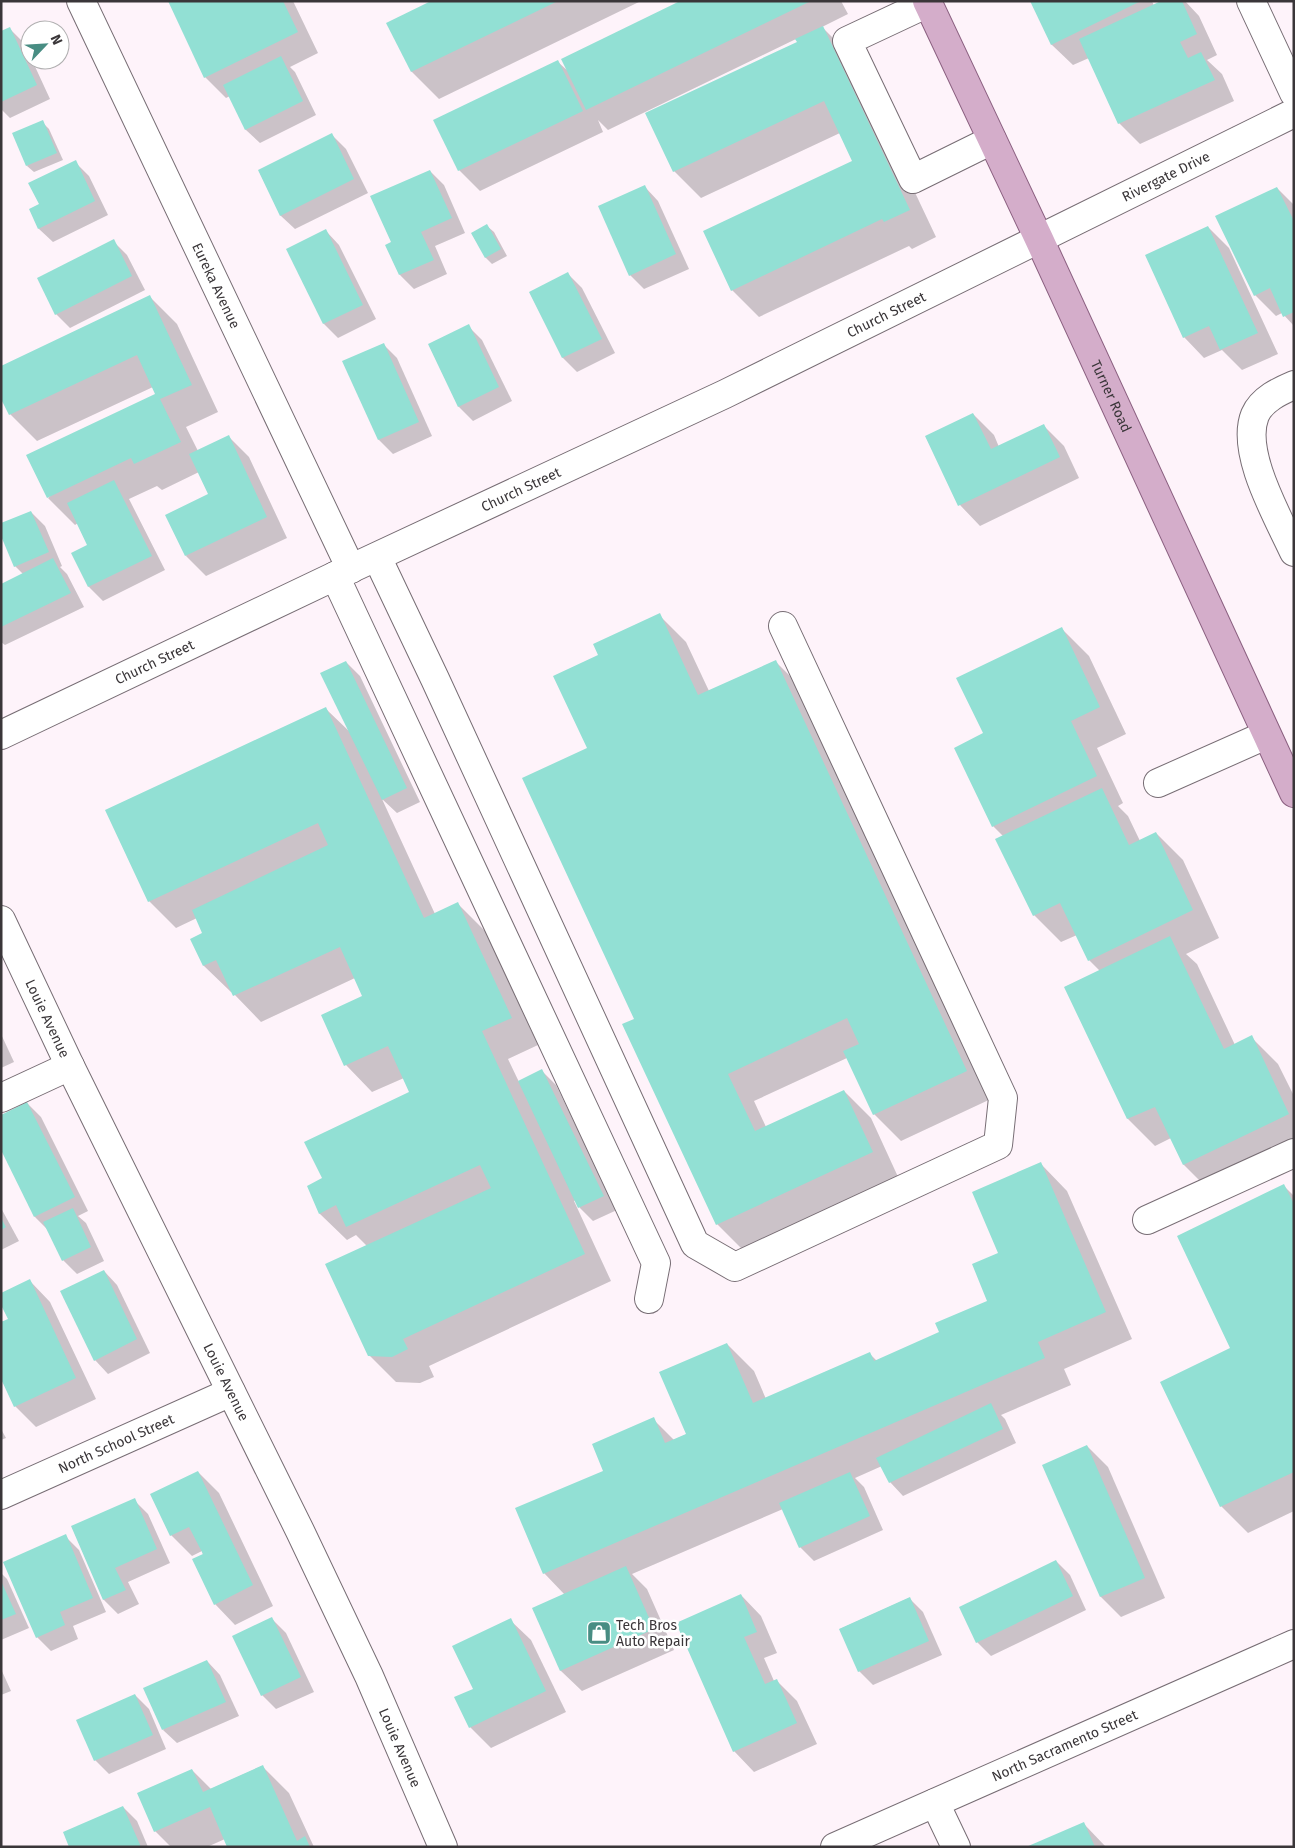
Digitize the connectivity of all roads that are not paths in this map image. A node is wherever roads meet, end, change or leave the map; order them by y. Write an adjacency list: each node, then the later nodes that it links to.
1 (81, 1): 11 (street, Eureka Avenue)
2 (1252, 1): 4 (street)
3 (927, 2): 6 (main road, Turner Road); 6 (street)
4 (1294, 92)
5 (1294, 114): 7 (street, Rivergate Drive)
6 (992, 140): 7 (main road, Turner Road)
7 (1039, 239): 10 (street, Church Street); 14 (main road, Turner Road)
8 (1294, 385): 9 (street)
9 (1294, 552)
10 (377, 557): 11 (street, Church Street); 12 (street)
11 (343, 573): 13 (street, Church Street); 22 (street, Eureka Avenue)
12 (783, 626)
13 (1, 735)
14 (1266, 735): 15 (street); 16 (main road, Turner Road)
15 (1158, 783)
16 (1294, 793)
17 (1, 920): 18 (street, Louie Avenue)
18 (70, 1066): 19 (street); 23 (street, Louie Avenue)
19 (1, 1098)
20 (1294, 1153): 21 (street)
21 (1147, 1220)
22 (649, 1299)
23 (231, 1392): 24 (street, North School Street); 27 (street, Louie Avenue)
24 (1, 1495)
25 (1294, 1644): 26 (street, North Sacramento Street)
26 (935, 1803): 28 (street, North Sacramento Street); 29 (street)
27 (444, 1847)
28 (835, 1847)
29 (956, 1847)

